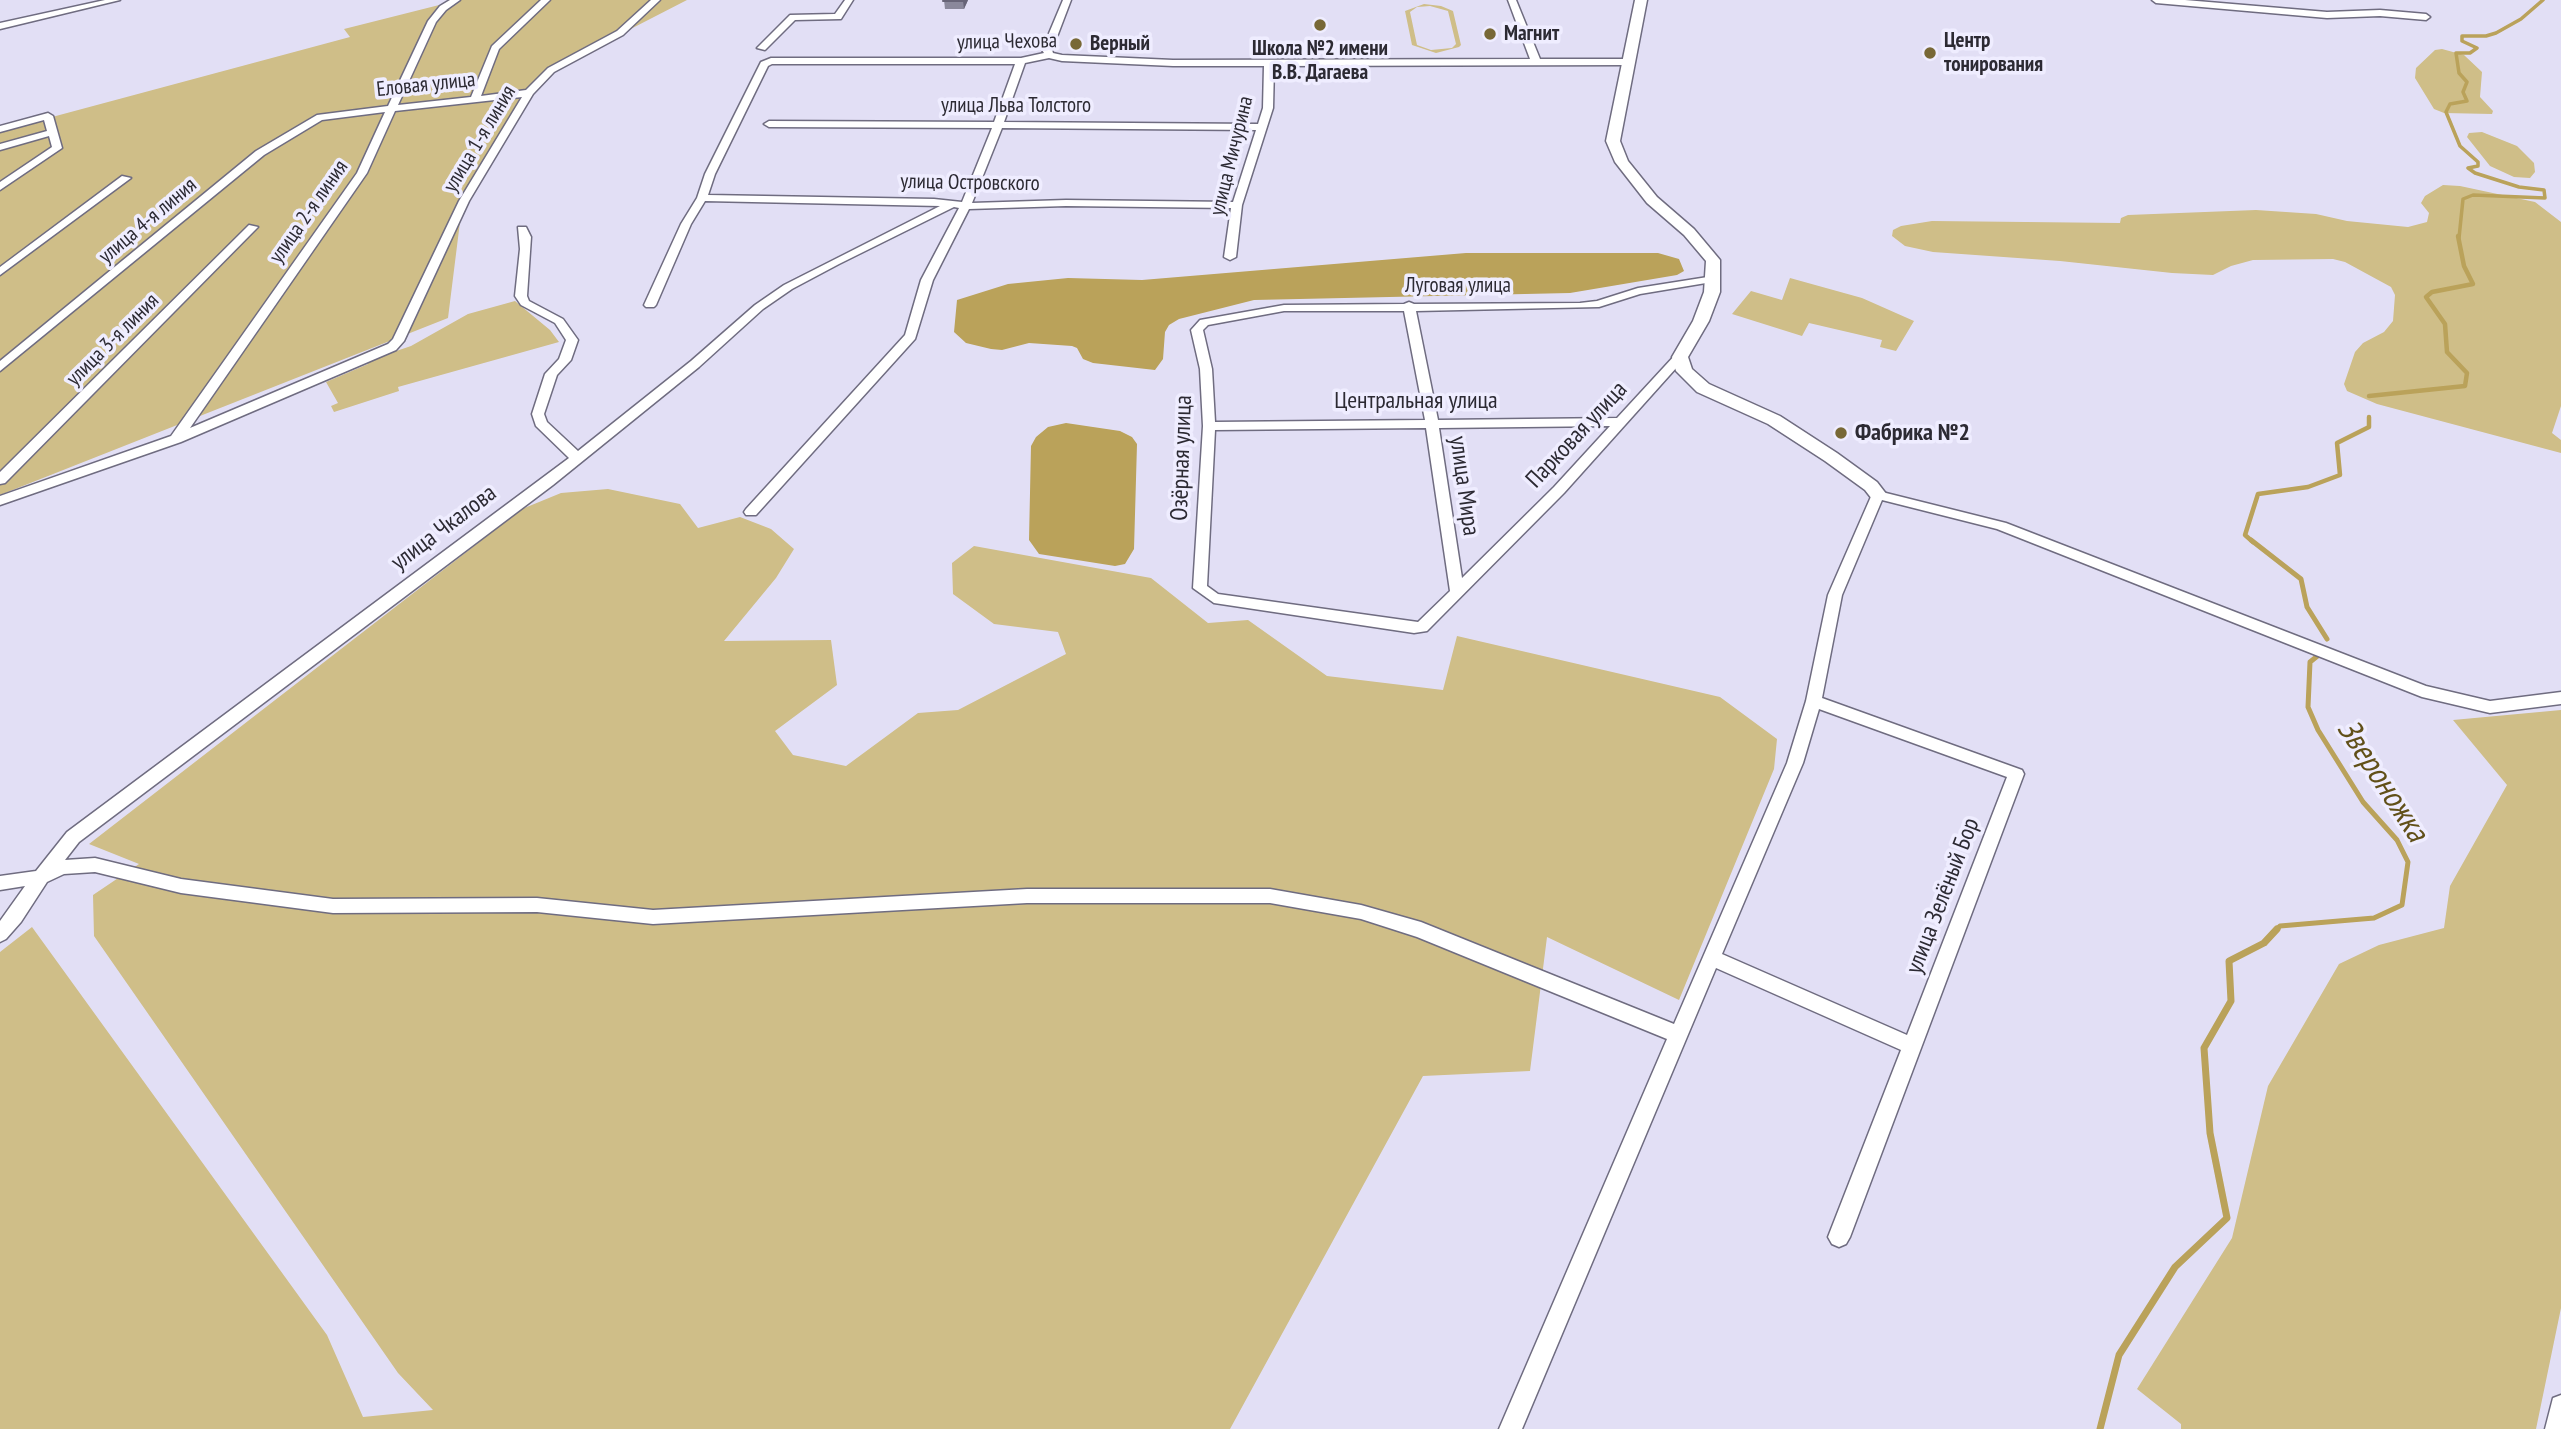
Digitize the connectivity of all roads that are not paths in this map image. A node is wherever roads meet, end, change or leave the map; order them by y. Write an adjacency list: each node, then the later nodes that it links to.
1 (116, 0): 11 (street)
2 (456, 0): 20 (street, улица 2-я линия)
3 (547, 0): 19 (street)
4 (656, 0): 18 (street, улица 1-я линия)
5 (849, 0): 12 (street)
6 (1068, 0): 13 (street)
7 (1512, 0): 15 (street)
8 (1641, 0): 16 (street)
9 (2156, 0): 10 (street)
10 (2426, 17)
11 (0, 26)
12 (762, 48)
13 (1049, 55): 14 (street, улица Чехова); 17 (street, улица Чехова)
14 (1021, 61): 23 (street); 30 (street, улица Чехова)
15 (1536, 62): 16 (street, улица Чехова); 17 (street, улица Чехова)
16 (1628, 62): 37 (street)
17 (1269, 64): 24 (street, улица Мичурина)
18 (529, 93): 19 (street, Еловая улица); 46 (street, улица 1-я линия)
19 (475, 99): 20 (street, Еловая улица)
20 (392, 108): 21 (street, Еловая улица); 46 (street, улица 2-я линия)
21 (327, 114): 42 (street, улица 4-я линия)
22 (769, 124): 23 (street, улица Льва Толстого)
23 (998, 126): 24 (street, улица Льва Толстого); 31 (street)
24 (1262, 127): 32 (street, улица Мичурина)
25 (0, 129): 26 (street)
26 (53, 132): 27 (street); 29 (street)
27 (0, 147)
28 (126, 178): 36 (street)
29 (0, 187)
30 (702, 198): 31 (street, улица Островского); 38 (street)
31 (958, 205): 32 (street, улица Островского); 47 (street, улица Чкалова); 51 (street)
32 (1237, 205): 35 (street, улица Мичурина)
33 (253, 227): 48 (street, улица 3-я линия)
34 (522, 229): 47 (street)
35 (1230, 257)
36 (0, 272)
37 (1714, 279): 39 (street, Луговая улица); 41 (street, Парковая улица)
38 (650, 305)
39 (1409, 305): 40 (street, Луговая улица); 44 (street, улица Мира)
40 (1200, 325): 45 (street, Озёрная улица)
41 (1680, 357): 43 (street, Парковая улица); 49 (street)
42 (0, 367)
43 (1623, 422): 44 (street, Центральная улица); 52 (street, Парковая улица)
44 (1432, 424): 45 (street, Центральная улица); 52 (street, улица Мира)
45 (1209, 426): 53 (street, Озёрная улица)
46 (176, 439): 50 (street)
47 (577, 458): 56 (street, улица Чкалова)
48 (0, 480)
49 (1878, 495): 54 (street); 55 (street)
50 (0, 501)
51 (751, 512)
52 (1457, 591): 53 (street, Парковая улица)
53 (1422, 626)
54 (2561, 698)
55 (1814, 701): 59 (street); 61 (street, улица Зелёный Бор)
56 (41, 877): 57 (street); 58 (street, улица Чкалова); 60 (street)
57 (0, 883)
58 (0, 934)
59 (1712, 958): 60 (street); 61 (street)
60 (1679, 1035): 64 (street)
61 (1912, 1046): 62 (street, улица Зелёный Бор)
62 (1839, 1237)
63 (2561, 1406): 65 (street)
64 (1510, 1429)
65 (2556, 1429)

